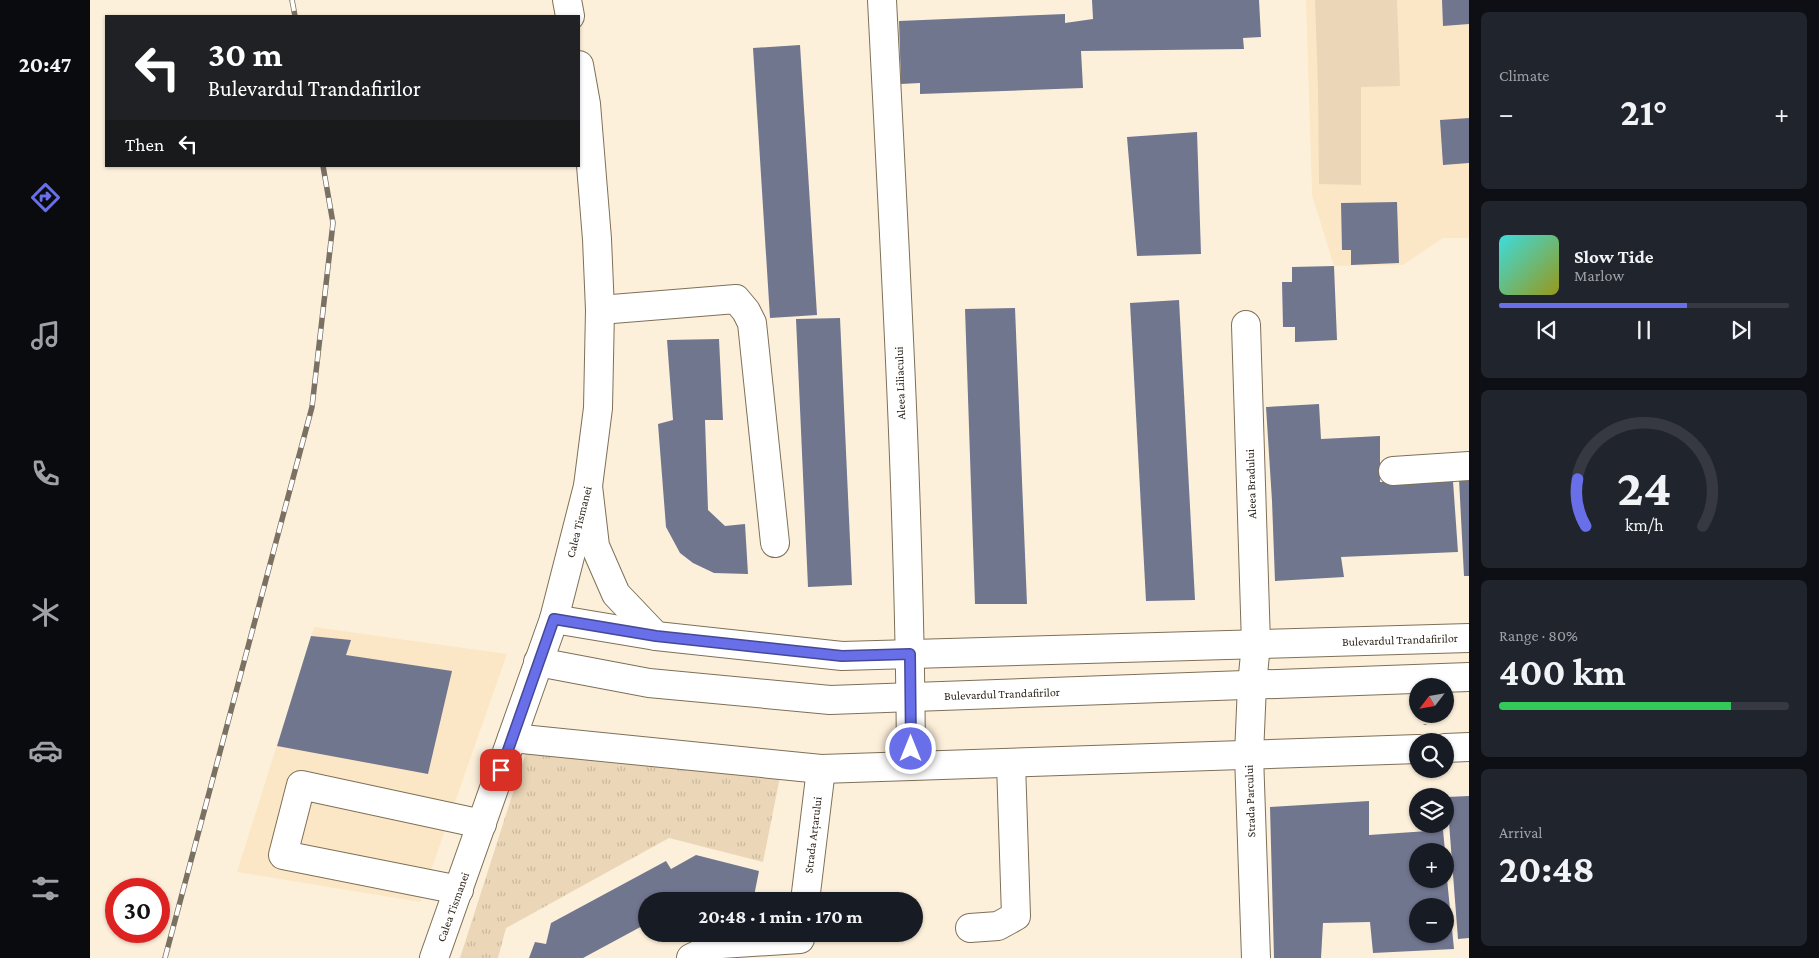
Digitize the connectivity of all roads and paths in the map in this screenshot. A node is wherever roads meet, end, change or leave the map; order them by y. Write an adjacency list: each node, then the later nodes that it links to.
1 (567, 0): 3 (street)
2 (882, 0): 15 (street, Aleea Liliacului)
3 (570, 15)
4 (580, 71): 5 (street, Calea Tismanei)
5 (600, 310): 9 (street, Calea Tismanei); 10 (street)
6 (1246, 325): 14 (street, Aleea Bradului)
7 (1469, 466): 8 (street)
8 (1393, 472)
9 (588, 486): 11 (street, Calea Tismanei); 12 (street)
10 (775, 543)
11 (554, 619): 12 (street, Bulevardul Trandafirilor); 16 (street, Calea Tismanei)
12 (656, 636): 15 (street, Bulevardul Trandafirilor)
13 (1469, 638): 14 (street, Bulevardul Trandafirilor)
14 (1256, 644): 15 (street, Bulevardul Trandafirilor); 18 (street, Strada Parcului)
15 (910, 654): 19 (street, Aleea Liliacului)
16 (538, 662): 19 (street, Bulevardul Trandafirilor); 20 (street, Calea Tismanei)
17 (1469, 677): 18 (street, Bulevardul Trandafirilor)
18 (1252, 685): 19 (street, Bulevardul Trandafirilor); 24 (street, Strada Parcului)
19 (910, 697): 26 (street, Aleea Liliacului)
20 (512, 738): 27 (street); 28 (street, Calea Tismanei)
21 (1454, 748): 22 (street)
22 (1469, 748)
23 (1409, 749): 24 (street)
24 (1249, 755): 25 (street); 35 (street, Strada Parcului)
25 (1011, 763): 26 (street); 31 (street)
26 (911, 766): 27 (street)
27 (821, 769): 30 (street, Strada Arțarului)
28 (482, 824): 29 (street, Calea Tismanei); 29 (street)
29 (459, 890): 33 (street, Calea Tismanei)
30 (806, 892)
31 (970, 928)
32 (800, 943): 34 (street)
33 (434, 958)
34 (691, 958)
35 (1256, 958)

